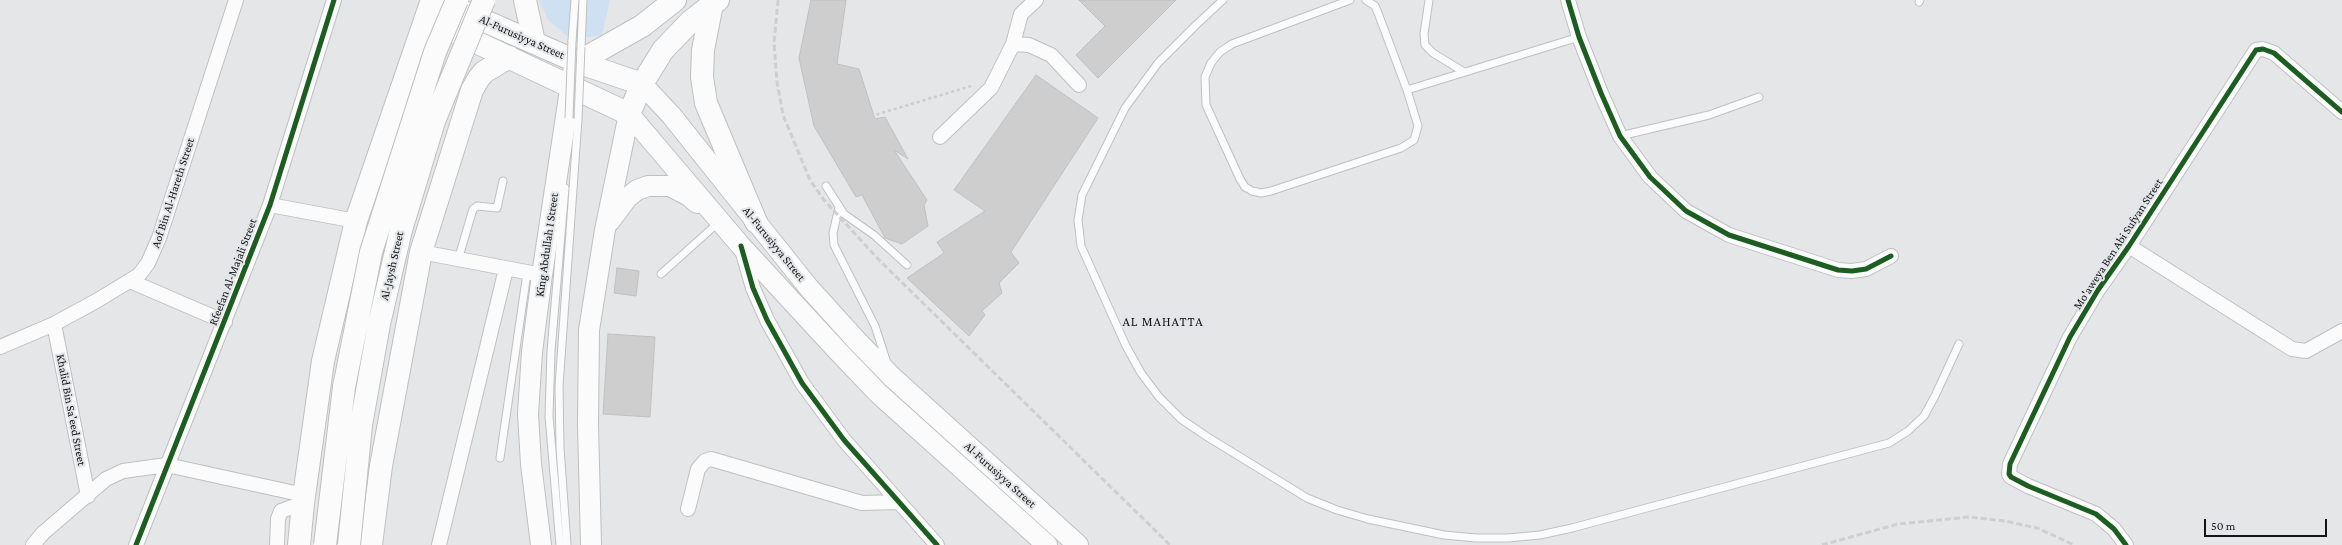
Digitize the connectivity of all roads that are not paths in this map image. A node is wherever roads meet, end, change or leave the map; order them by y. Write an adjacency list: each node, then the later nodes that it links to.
1 (236, 0): 50 (street, Aof Bin Al-Hareth Street)
2 (334, 0): 35 (street, Rfeefan Al-Majali Street)
3 (437, 0): 19 (main road, Al-Furusiyya Street)
4 (457, 0): 67 (main road, Al-Jaysh Street, bridge)
5 (484, 0): 68 (main road, Al-Jaysh Street, bridge)
6 (525, 0): 19 (main road)
7 (575, 0): 72 (lane, bridge)
8 (583, 0): 21 (lane)
9 (675, 0): 21 (main road)
10 (1036, 0): 20 (street)
11 (1224, 0): 54 (lane)
12 (1350, 0): 27 (lane)
13 (1366, 0): 27 (lane)
14 (1429, 0): 23 (lane)
15 (1568, 0): 18 (street)
16 (715, 2): 24 (main road); 39 (main road)
17 (428, 9): 22 (main road, Al-Furusiyya Street); 37 (main road)
18 (1579, 37): 23 (lane); 31 (street)
19 (534, 42): 21 (main road, Al-Furusiyya Street)
20 (1013, 44): 25 (street); 32 (street)
21 (580, 55): 24 (main road, Al-Furusiyya Street); 26 (main road, King Abdullah I Street); 73 (lane, bridge)
22 (509, 57): 26 (main road, Al-Furusiyya Street); 43 (main road)
23 (1464, 72): 27 (lane)
24 (642, 84): 30 (main road); 39 (main road, Al-Furusiyya Street)
25 (1079, 85)
26 (570, 88): 30 (main road, Al-Furusiyya Street); 48 (main road, King Abdullah I Street)
27 (1407, 90)
28 (1759, 97): 31 (lane)
29 (2342, 112): 42 (street, Mo'aweya Ben Abi Sufyan Street)
30 (629, 114): 38 (main road, Al-Furusiyya Street); 40 (main road)
31 (1620, 136): 44 (street)
32 (940, 137)
33 (503, 181): 45 (lane)
34 (826, 186): 36 (lane)
35 (270, 205): 37 (street); 51 (street, Rfeefan Al-Majali Street)
36 (839, 207): 46 (lane); 56 (lane)
37 (356, 221): 60 (main road)
38 (720, 221): 40 (main road); 41 (main road, Al-Furusiyya Street); 49 (lane)
39 (756, 222): 56 (main road, Al-Furusiyya Street)
40 (605, 230): 74 (main road)
41 (741, 246): 61 (street); 76 (main road, Al-Furusiyya Street)
42 (2129, 246): 53 (street); 78 (street, Mo'aweya Ben Abi Sufyan Street)
43 (421, 252): 45 (street); 69 (main road)
44 (1891, 256)
45 (458, 260): 47 (street)
46 (907, 265)
47 (506, 269): 48 (street); 70 (street)
48 (534, 274): 57 (lane); 71 (main road, King Abdullah I Street)
49 (661, 274)
50 (130, 281): 51 (street); 52 (street, Aof Bin Al-Hareth Street)
51 (224, 322): 58 (street, Rfeefan Al-Majali Street)
52 (54, 324): 55 (street, Aof Bin Al-Hareth Street); 59 (street, Khalid Bin Sa'eed Street)
53 (2342, 331)
54 (1958, 344)
55 (0, 346)
56 (892, 377): 77 (main road, Al-Furusiyya Street)
57 (500, 458)
58 (167, 465): 59 (street); 60 (street); 64 (street, Rfeefan Al-Majali Street)
59 (88, 496): 63 (street)
60 (303, 499): 65 (street); 66 (main road)
61 (899, 502): 62 (street); 75 (street)
62 (688, 509)
63 (34, 545)
64 (136, 545)
65 (277, 545)
66 (299, 545)
67 (325, 545)
68 (349, 545)
69 (371, 545)
70 (439, 545)
71 (541, 545)
72 (560, 545)
73 (567, 545)
74 (591, 545)
75 (937, 545)
76 (1047, 545)
77 (1078, 545)
78 (2126, 545)

